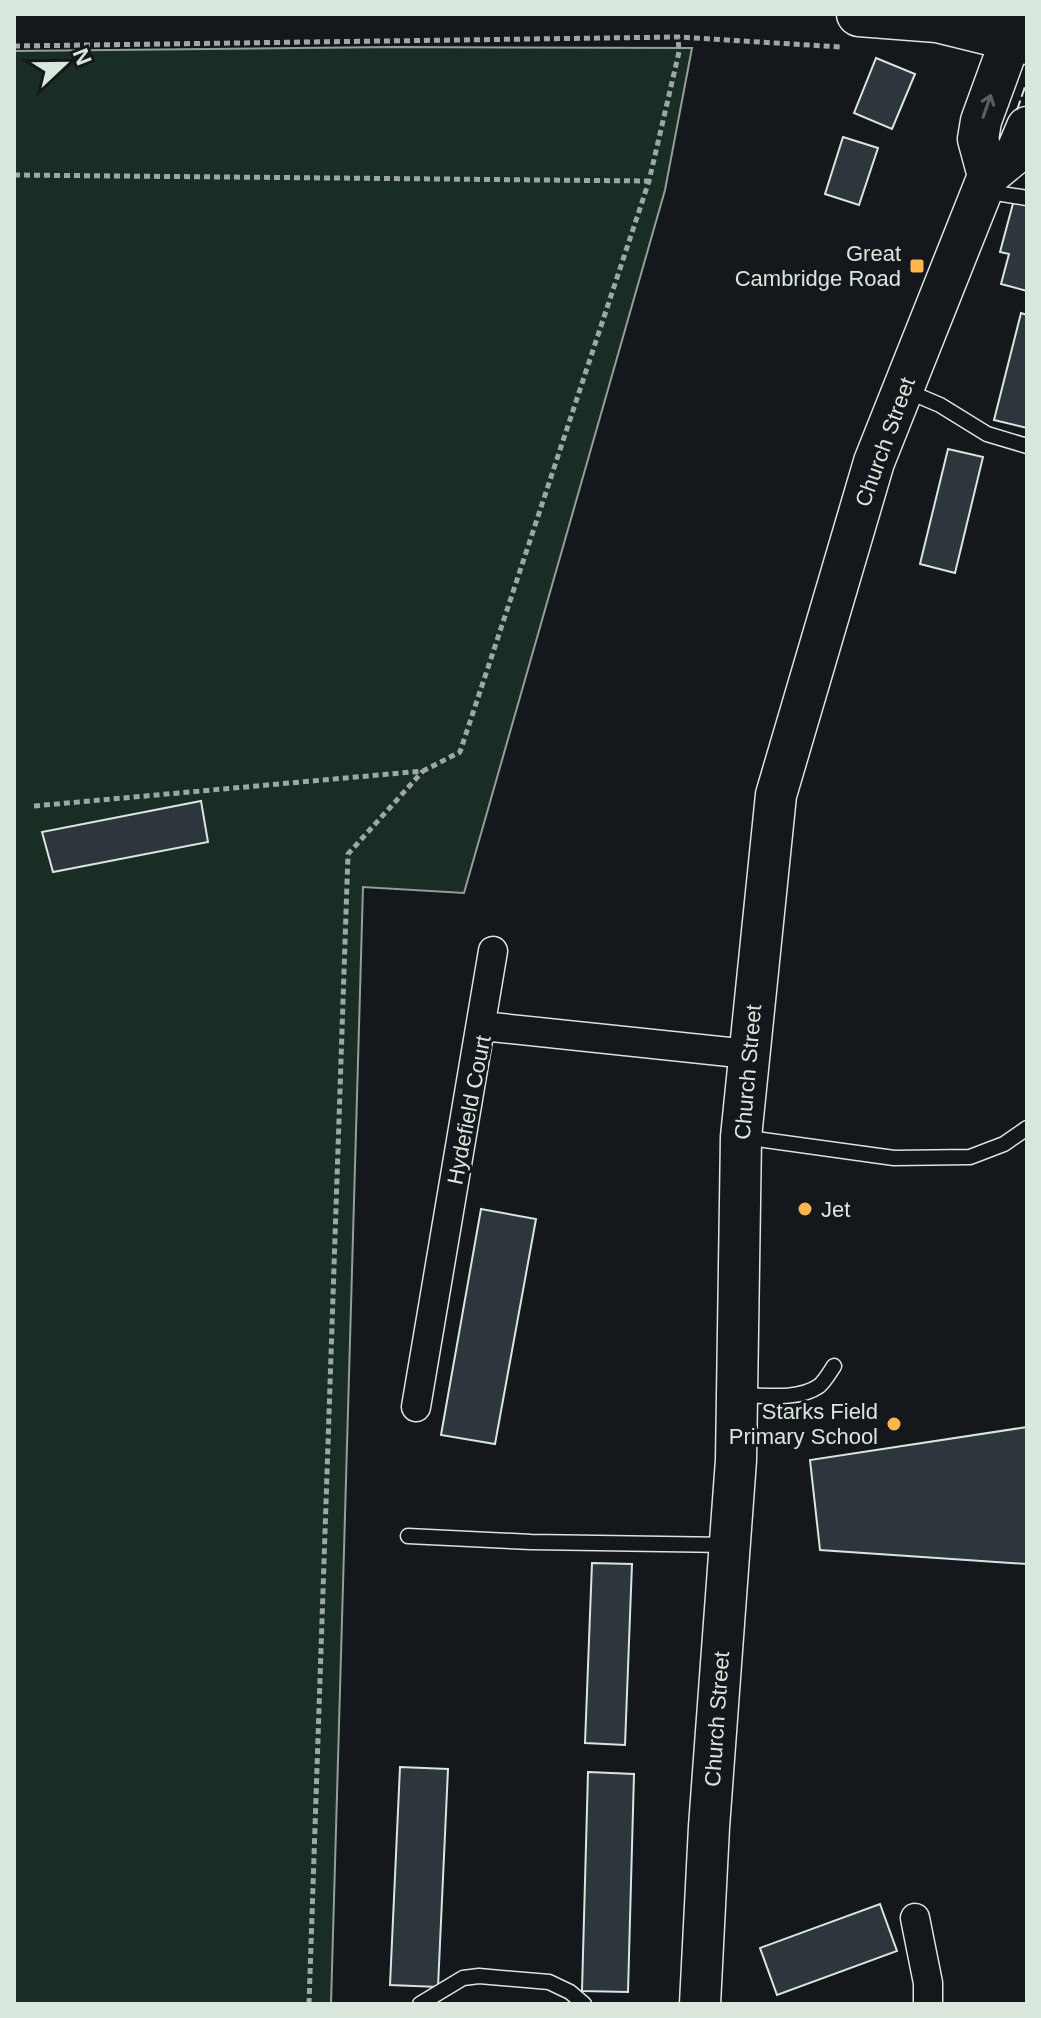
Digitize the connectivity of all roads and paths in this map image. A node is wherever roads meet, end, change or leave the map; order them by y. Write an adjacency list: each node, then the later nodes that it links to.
1 (856, 31): 2 (highway); 3 (path)
2 (1020, 31): 8 (main road, one-way to 2)
3 (678, 37): 4 (path); 7 (path)
4 (14, 46)
5 (1027, 127): 8 (main road, Church Street)
6 (14, 175): 7 (path)
7 (649, 181): 12 (path)
8 (985, 184): 9 (lane); 10 (main road, Church Street)
9 (1027, 198)
10 (903, 389): 11 (lane); 16 (main road, Church Street)
11 (1027, 446)
12 (423, 771): 13 (path); 25 (path)
13 (34, 806)
14 (493, 951): 15 (street)
15 (482, 1026): 16 (street, Hydefield Court); 21 (street, Hydefield Court)
16 (748, 1054): 18 (main road, Church Street)
17 (1027, 1128): 18 (lane)
18 (741, 1137): 20 (main road, Church Street)
19 (834, 1366): 20 (lane)
20 (737, 1395): 23 (main road, Church Street)
21 (416, 1407)
22 (408, 1536): 23 (lane)
23 (729, 1545): 28 (main road, Church Street)
24 (915, 1918): 29 (street)
25 (309, 2004)
26 (420, 2004): 27 (lane)
27 (584, 2004)
28 (700, 2004)
29 (928, 2004)

